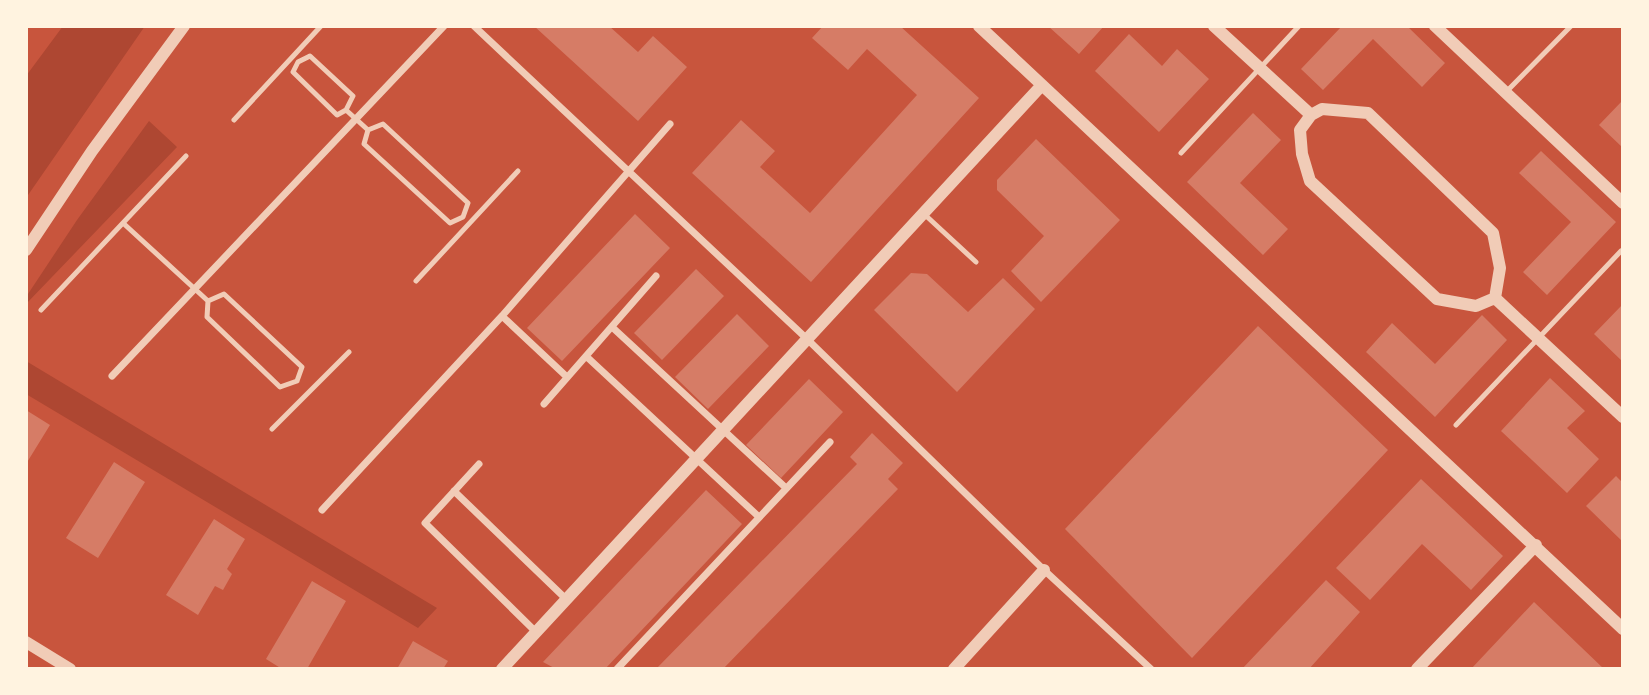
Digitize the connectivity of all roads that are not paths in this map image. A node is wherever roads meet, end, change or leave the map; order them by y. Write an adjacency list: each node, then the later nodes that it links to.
1 (184, 26): 30 (street)
2 (321, 26): 10 (lane)
3 (444, 26): 17 (street)
4 (474, 26): 24 (street)
5 (979, 26): 13 (street)
6 (1214, 26): 12 (street)
7 (1299, 26): 12 (lane)
8 (1435, 26): 14 (street)
9 (1571, 26): 14 (lane)
10 (292, 57): 11 (lane); 18 (lane)
11 (298, 62): 15 (lane); 15 (lane)
12 (1259, 68): 16 (street); 21 (lane)
13 (1042, 85): 26 (street); 61 (street)
14 (1507, 91): 25 (street)
15 (346, 110): 17 (lane)
16 (1311, 115): 36 (street); 36 (street)
17 (355, 118): 20 (lane); 35 (street)
18 (234, 120)
19 (670, 124): 24 (street)
20 (368, 130): 27 (lane); 27 (lane)
21 (1181, 153)
22 (186, 156): 28 (lane)
23 (518, 171): 29 (lane)
24 (628, 171): 39 (street); 41 (street)
25 (1623, 203)
26 (923, 213): 32 (lane); 41 (street)
27 (463, 217): 29 (lane)
28 (123, 223): 35 (lane); 38 (lane)
29 (468, 223): 34 (lane)
30 (26, 250)
31 (1621, 251): 42 (lane)
32 (976, 262)
33 (656, 276): 40 (street)
34 (416, 281)
35 (195, 289): 37 (lane); 45 (street)
36 (1495, 298): 42 (street)
37 (208, 301): 47 (lane); 47 (lane)
38 (41, 310)
39 (502, 316): 46 (street); 59 (street)
40 (612, 327): 44 (street); 53 (street)
41 (806, 338): 53 (street); 62 (street)
42 (1539, 340): 50 (street); 51 (lane)
43 (349, 352): 48 (lane)
44 (587, 357): 46 (street); 55 (street)
45 (112, 376)
46 (567, 377): 49 (street)
47 (297, 382): 48 (lane)
48 (309, 392): 52 (lane)
49 (544, 404)
50 (1623, 417)
51 (1456, 425)
52 (272, 429)
53 (722, 430): 55 (street); 57 (street)
54 (830, 442): 57 (street)
55 (697, 457): 60 (street); 63 (street)
56 (479, 464): 58 (street)
57 (786, 488): 60 (street)
58 (454, 491): 63 (street); 65 (street)
59 (322, 510)
60 (759, 517): 69 (street)
61 (1536, 545): 64 (street); 72 (street)
62 (1044, 570): 70 (street); 71 (street)
63 (566, 600): 65 (street)
64 (1623, 629)
65 (536, 632): 68 (street)
66 (26, 642): 67 (street)
67 (70, 669)
68 (502, 669)
69 (617, 669)
70 (954, 669)
71 (1150, 669)
72 (1417, 669)

